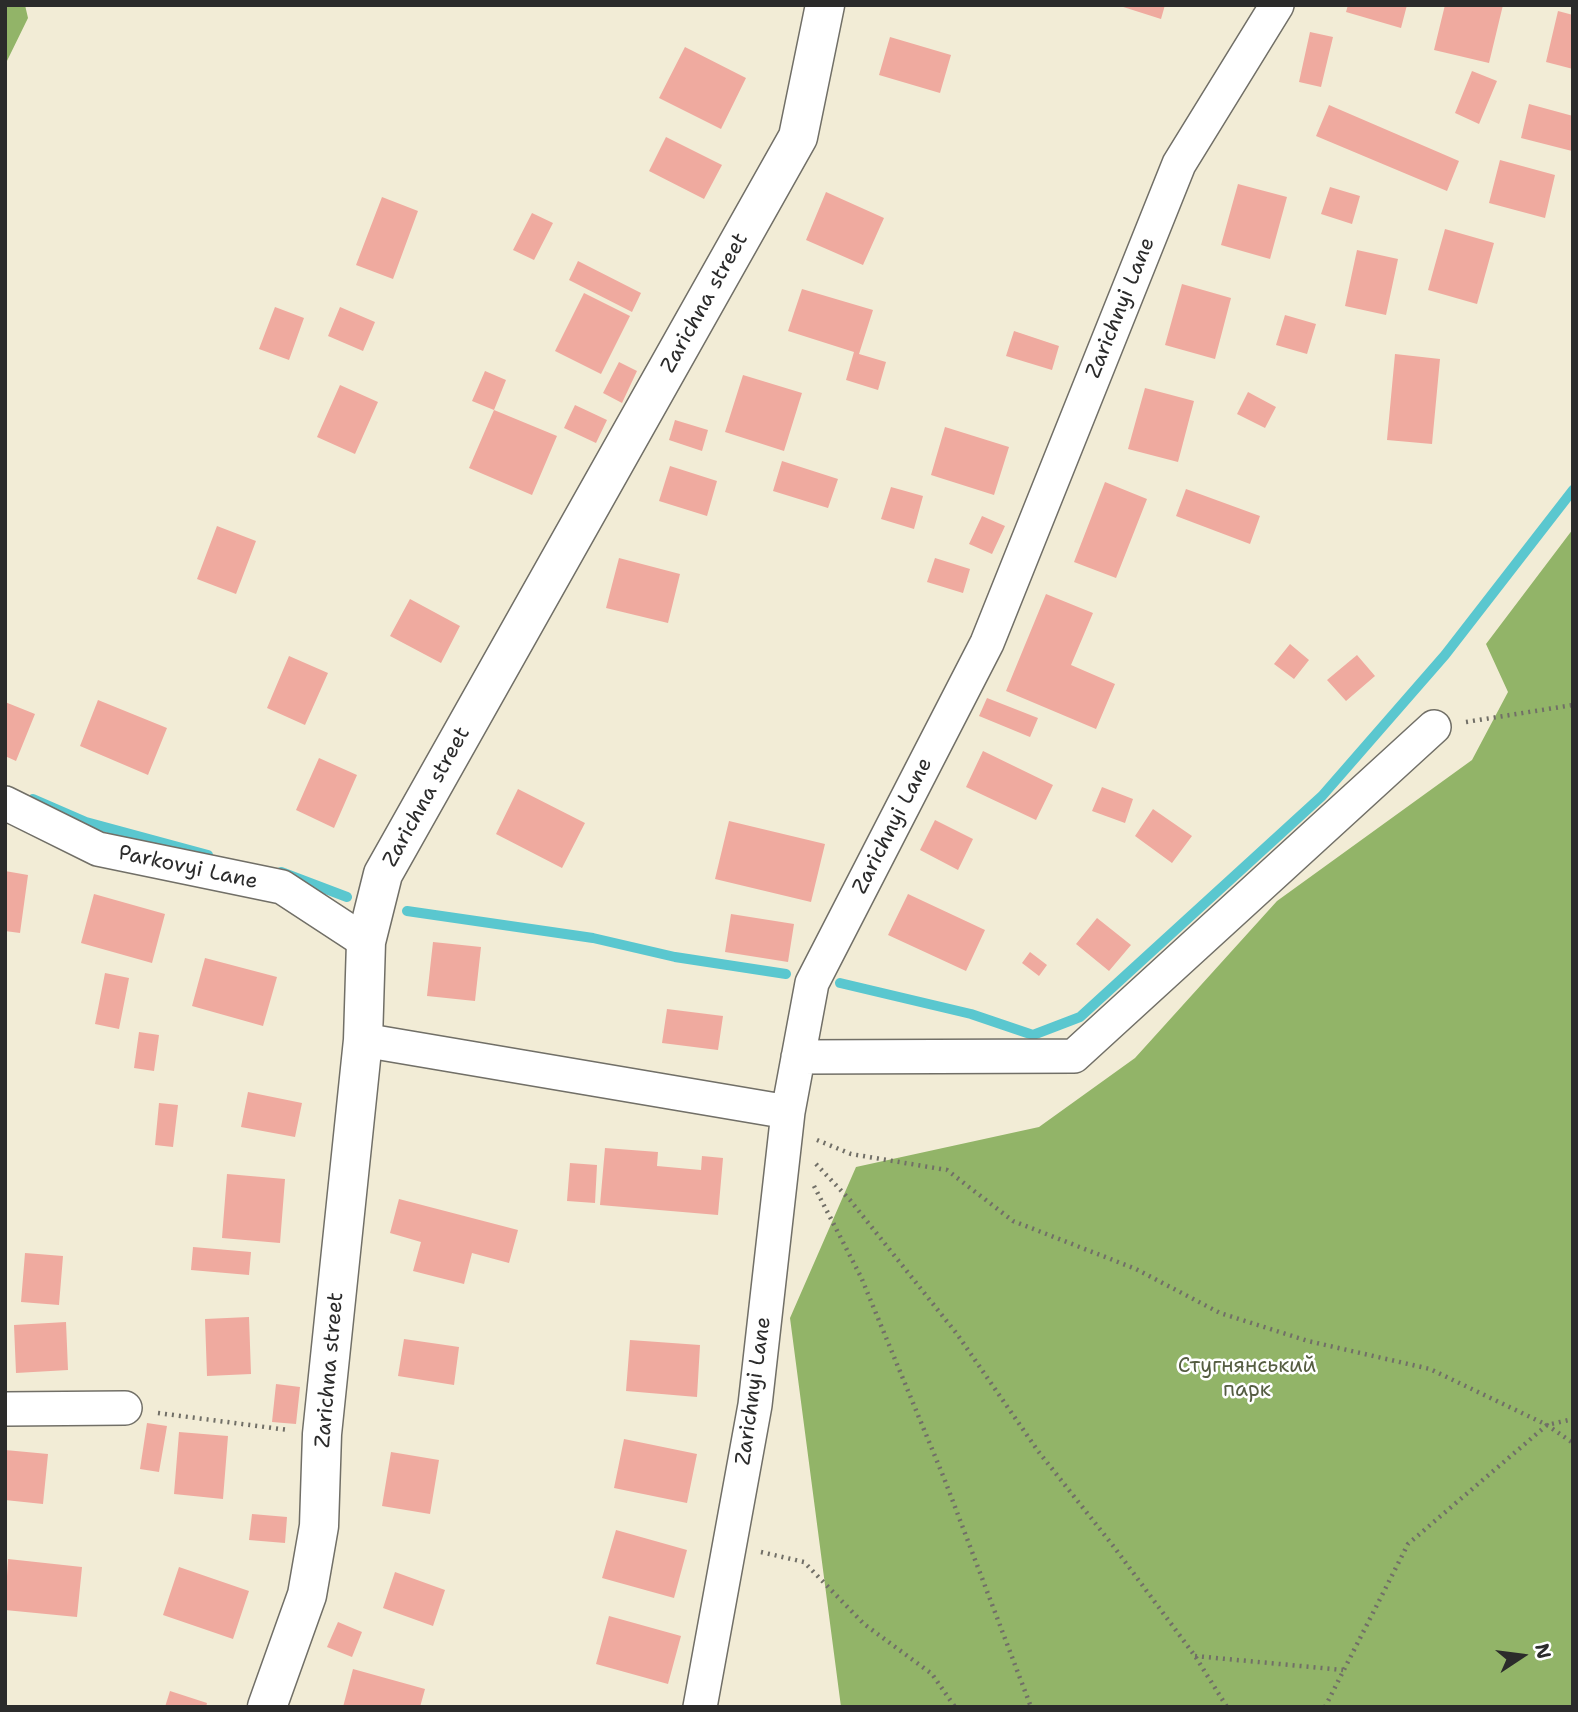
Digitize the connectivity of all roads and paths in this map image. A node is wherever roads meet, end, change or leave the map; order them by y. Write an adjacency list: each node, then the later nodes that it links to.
1 (825, 5): 6 (street, Zarichna street)
2 (1277, 5): 8 (street, Zarichnyi Lane)
3 (1573, 705): 4 (path)
4 (1434, 727): 8 (street)
5 (5, 803): 6 (street, Parkovyi Lane)
6 (366, 942): 7 (street, Zarichna street)
7 (363, 1040): 9 (street); 15 (street, Zarichna street)
8 (798, 1057): 9 (street, Zarichnyi Lane)
9 (787, 1124): 14 (path); 17 (street, Zarichnyi Lane); 18 (path)
10 (812, 1181): 23 (path)
11 (125, 1408): 12 (street); 15 (path)
12 (5, 1409)
13 (1573, 1419): 14 (path)
14 (1547, 1425): 16 (path); 19 (path)
15 (322, 1434): 20 (street, Zarichna street)
16 (1573, 1443)
17 (729, 1544): 21 (street, Zarichnyi Lane); 22 (path)
18 (1195, 1656): 19 (path); 24 (path)
19 (1343, 1670): 25 (path)
20 (267, 1707)
21 (700, 1707)
22 (955, 1707)
23 (1031, 1707)
24 (1227, 1707)
25 (1325, 1707)

